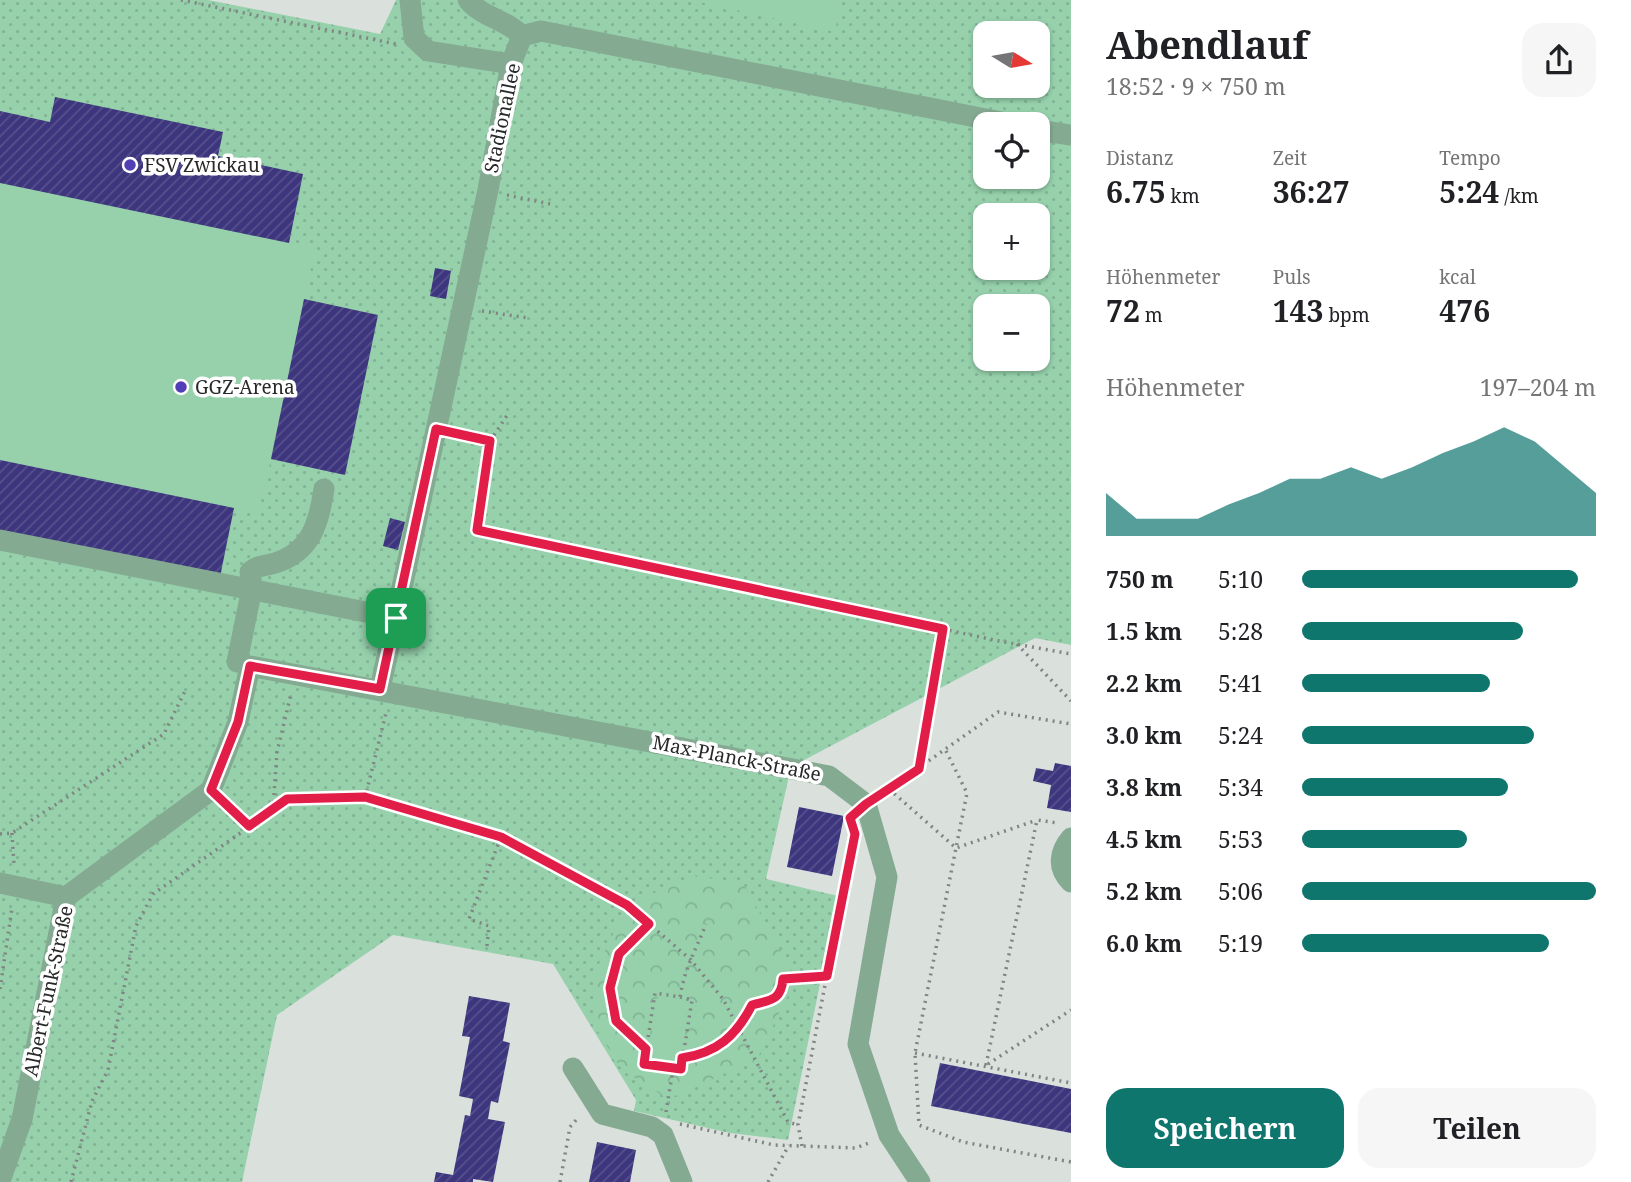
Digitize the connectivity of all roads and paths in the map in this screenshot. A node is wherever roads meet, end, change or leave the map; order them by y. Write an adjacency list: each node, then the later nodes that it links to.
1 (181, 0): 5 (path)
2 (410, 0): 5 (street)
3 (468, 0): 4 (street)
4 (522, 36): 6 (street, Stadionallee); 7 (street)
5 (428, 51): 6 (street)
6 (511, 64): 10 (street, Stadionallee)
7 (973, 117)
8 (1050, 132): 9 (street)
9 (1071, 135)
10 (488, 190): 11 (path); 12 (street, Stadionallee)
11 (550, 204)
12 (463, 306): 13 (path); 15 (street, Stadionallee)
13 (528, 318)
14 (508, 414): 16 (path)
15 (436, 429): 16 (path); 20 (street, Stadionallee)
16 (490, 441): 21 (path)
17 (324, 489): 19 (street)
18 (0, 540): 19 (street)
19 (252, 588): 20 (street); 24 (street)
20 (396, 618): 26 (street, Stadionallee)
21 (943, 629): 22 (path); 32 (path)
22 (1017, 644): 23 (path); 28 (path)
23 (1071, 654)
24 (243, 664): 26 (street, Max-Planck-Straße); 34 (street)
25 (186, 689): 41 (path)
26 (380, 689): 36 (street, Max-Planck-Straße)
27 (290, 695): 37 (path)
28 (1071, 701)
29 (385, 718): 35 (path)
30 (1071, 724): 31 (path)
31 (946, 750): 32 (path); 45 (path)
32 (919, 769): 33 (path)
33 (888, 789): 36 (path); 45 (path)
34 (211, 790): 39 (path); 48 (street, Albert-Funk-Straße)
35 (365, 797): 37 (path); 44 (path)
36 (866, 804): 68 (street)
37 (273, 809): 39 (path)
38 (1037, 820): 40 (path); 45 (path); 61 (path)
39 (249, 826): 73 (path)
40 (1068, 831): 46 (street)
41 (12, 832): 42 (path); 47 (path)
42 (0, 834)
43 (855, 834): 53 (path)
44 (501, 837): 49 (path); 51 (path)
45 (956, 848): 59 (path)
46 (1071, 882)
47 (8, 885): 48 (street); 54 (path)
48 (66, 897): 72 (street, Albert-Funk-Straße)
49 (649, 924): 52 (path); 58 (path)
50 (706, 924): 52 (path)
51 (487, 946)
52 (690, 959): 55 (path); 57 (path)
53 (827, 976): 57 (path); 67 (path)
54 (0, 989)
55 (680, 997): 58 (path); 60 (path)
56 (1071, 1010): 61 (path)
57 (740, 1029): 60 (path); 67 (path)
58 (646, 1049): 63 (path)
59 (915, 1053): 61 (path); 71 (path)
60 (682, 1058): 63 (path)
61 (986, 1065): 64 (path)
62 (573, 1068): 65 (street)
63 (673, 1069): 66 (path)
64 (1071, 1083)
65 (594, 1101): 66 (street); 74 (path)
66 (658, 1124): 69 (path); 75 (street)
67 (798, 1125): 70 (path)
68 (889, 1135): 70 (path); 77 (street)
69 (789, 1146): 70 (path); 76 (path)
70 (803, 1146)
71 (1071, 1162)
72 (0, 1181)
73 (71, 1182)
74 (560, 1182)
75 (682, 1182)
76 (768, 1182)
77 (920, 1182)

